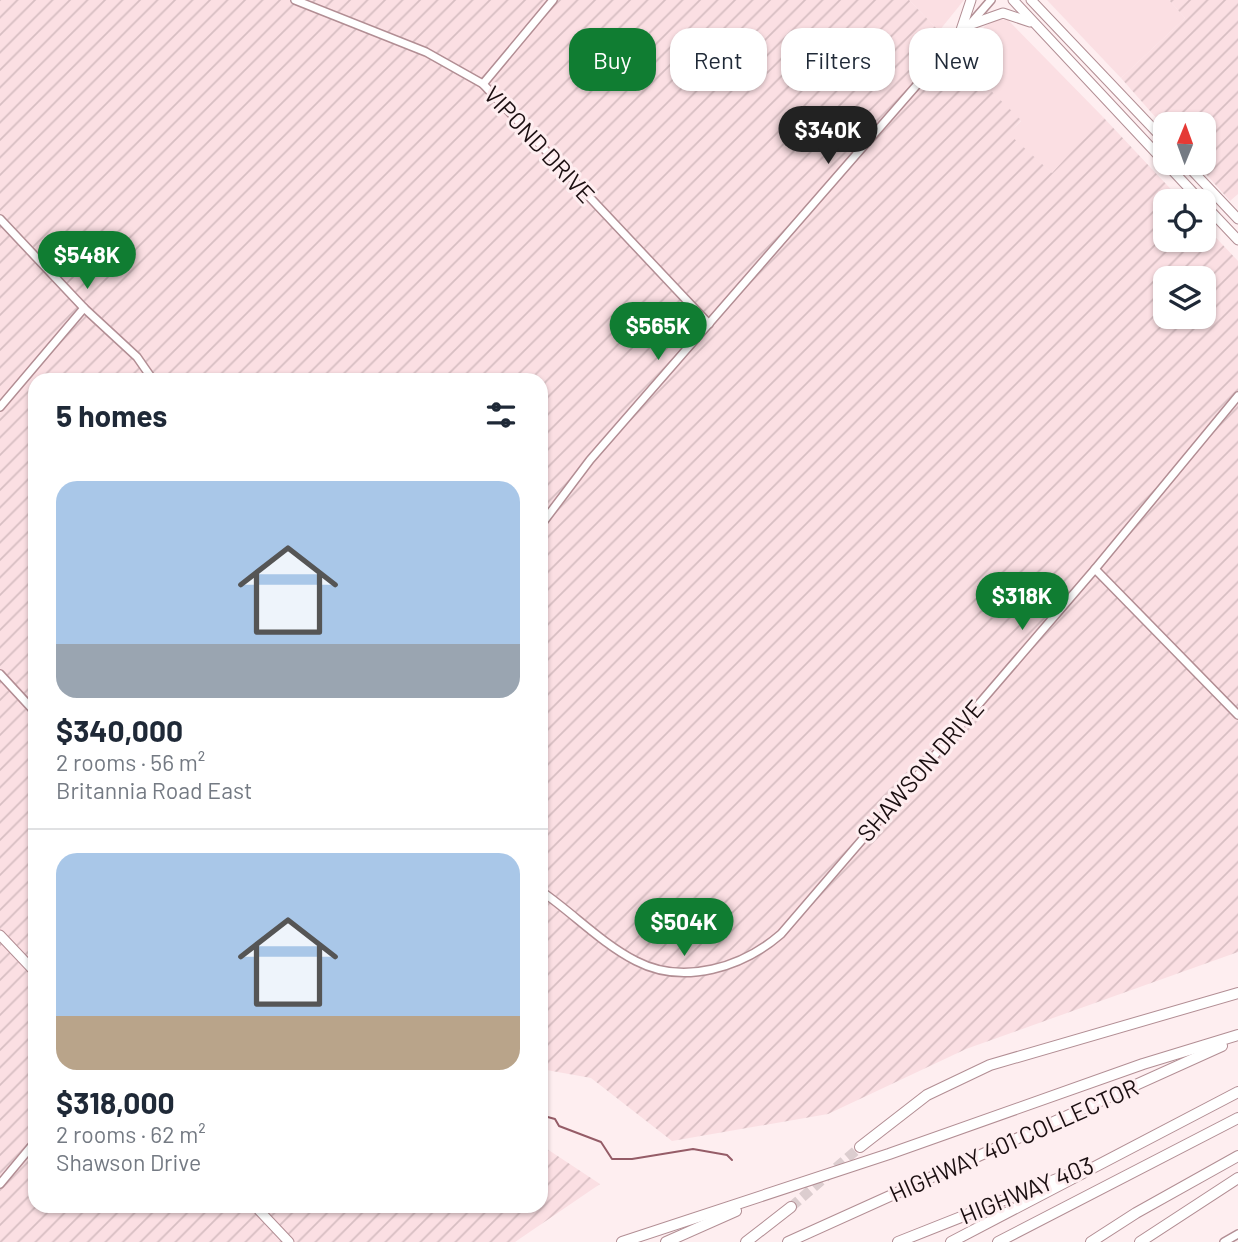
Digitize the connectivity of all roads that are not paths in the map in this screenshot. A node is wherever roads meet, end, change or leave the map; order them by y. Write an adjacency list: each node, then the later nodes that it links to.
1 (295, 0): 11 (street, VIPOND DRIVE)
2 (553, 0): 11 (street)
3 (971, 0): 9 (main road)
4 (991, 0): 8 (street)
5 (1013, 0): 7 (main road)
6 (1034, 0): 13 (main road)
7 (1035, 24): 8 (main road); 15 (main road)
8 (969, 25): 10 (street)
9 (962, 28)
10 (966, 28)
11 (483, 84): 21 (street, VIPOND DRIVE)
12 (911, 91): 21 (street)
13 (1153, 128)
14 (1196, 175): 18 (main road)
15 (1190, 189)
16 (1216, 217): 19 (main road)
17 (0, 219): 20 (street)
18 (1238, 219)
19 (1238, 240)
20 (84, 308): 22 (street); 23 (street)
21 (709, 324): 27 (street)
22 (29, 373)
23 (148, 373)
24 (28, 374): 26 (street)
25 (1238, 396): 28 (street, SHAWSON DRIVE)
26 (0, 407)
27 (548, 516)
28 (1095, 569): 31 (street); 32 (street, SHAWSON DRIVE)
29 (0, 674): 30 (street)
30 (28, 704)
31 (1238, 715)
32 (548, 896)
33 (0, 934): 34 (main road)
34 (28, 964)
35 (1238, 993): 39 (highway)
36 (1238, 1037): 45 (highway); 53 (highway, HIGHWAY 401 COLLECTOR)
37 (1238, 1092): 41 (highway)
38 (1238, 1118): 56 (highway)
39 (860, 1147)
40 (28, 1150): 44 (street)
41 (1116, 1156): 54 (highway, HIGHWAY 403); 55 (highway)
42 (1238, 1156): 57 (highway)
43 (1238, 1178): 58 (highway)
44 (0, 1184)
45 (774, 1193): 50 (highway); 51 (highway)
46 (791, 1206): 52 (highway)
47 (262, 1213): 49 (main road)
48 (1238, 1234): 59 (street)
49 (289, 1242)
50 (622, 1242)
51 (666, 1242)
52 (746, 1242)
53 (788, 1242)
54 (898, 1242)
55 (951, 1242)
56 (998, 1242)
57 (1091, 1242)
58 (1140, 1242)
59 (1224, 1242)

